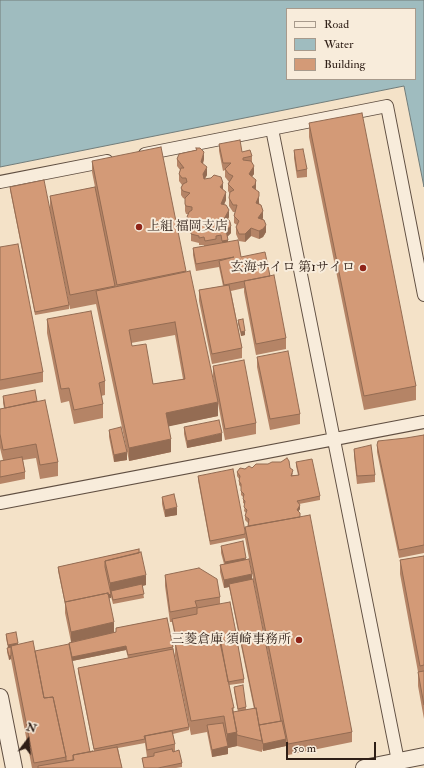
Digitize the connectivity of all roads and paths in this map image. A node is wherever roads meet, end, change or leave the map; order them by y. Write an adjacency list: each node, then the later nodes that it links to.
1 (272, 129): 2 (street); 5 (street); 7 (street)
2 (132, 156)
3 (116, 159): 4 (street)
4 (0, 182)
5 (424, 295)
6 (424, 422): 7 (street)
7 (332, 439): 8 (street); 11 (street)
8 (0, 503)
9 (0, 698): 12 (street)
10 (424, 756): 11 (street)
11 (398, 761): 13 (street)
12 (14, 768)
13 (364, 768)

